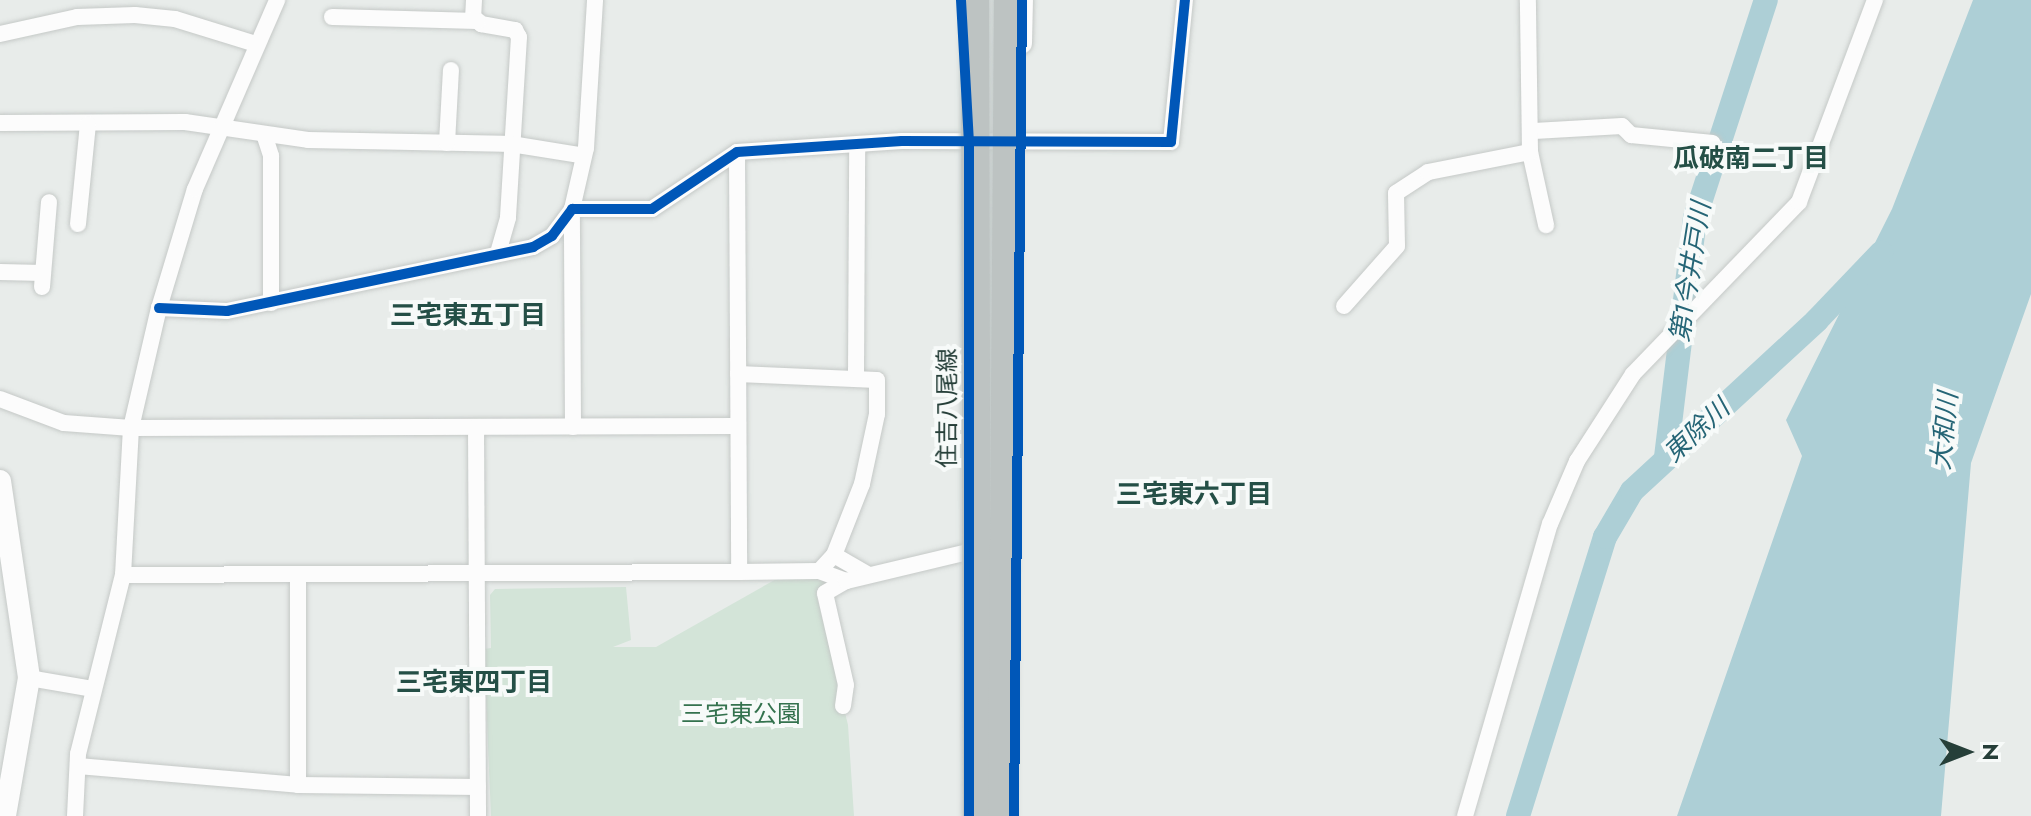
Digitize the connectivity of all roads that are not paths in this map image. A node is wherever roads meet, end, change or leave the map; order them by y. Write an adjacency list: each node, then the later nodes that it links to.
1 (277, 0): 18 (street)
2 (363, 0): 15 (street)
3 (474, 0): 16 (street)
4 (595, 0): 33 (street)
5 (961, 0): 26 (main road, 住吉八尾線)
6 (975, 0): 36 (highway, bridge)
7 (985, 0): 36 (highway, bridge)
8 (1008, 0): 73 (highway, bridge)
9 (1022, 0): 29 (main road)
10 (1185, 0): 29 (street)
11 (1528, 0): 23 (street)
12 (1875, 0): 75 (street)
13 (121, 8): 17 (street); 18 (street)
14 (332, 17): 15 (street)
15 (361, 19): 16 (street)
16 (478, 21): 28 (street)
17 (0, 34)
18 (256, 44): 22 (street)
19 (451, 70): 25 (street)
20 (0, 123): 21 (street)
21 (88, 124): 22 (street); 37 (street)
22 (224, 125): 24 (street); 43 (street)
23 (1534, 131): 27 (street); 32 (street)
24 (264, 134): 25 (street); 41 (street)
25 (447, 143): 28 (street)
26 (969, 143): 29 (street); 30 (street); 52 (main road, 住吉八尾線)
27 (1713, 143)
28 (511, 144): 33 (street); 39 (street)
29 (1019, 145): 53 (main road)
30 (857, 148): 31 (street); 45 (street)
31 (737, 152): 35 (street); 44 (street)
32 (1530, 152): 38 (street); 42 (street)
33 (580, 155): 35 (street)
34 (49, 202): 40 (street)
35 (572, 209): 39 (street); 49 (street)
36 (978, 221): 72 (highway, bridge)
37 (78, 224)
38 (1546, 225)
39 (498, 253): 41 (street)
40 (0, 272)
41 (271, 303): 43 (street)
42 (1344, 306)
43 (159, 308): 50 (street)
44 (738, 374): 45 (street); 47 (street)
45 (856, 375): 54 (street)
46 (0, 399): 50 (street)
47 (738, 426): 49 (street); 57 (street)
48 (476, 427): 49 (street); 50 (street); 56 (street)
49 (573, 427)
50 (131, 428): 59 (street)
51 (0, 481): 62 (main road)
52 (966, 547): 53 (street); 60 (street); 71 (main road, 住吉八尾線)
53 (1015, 548): 74 (main road)
54 (834, 555): 55 (street); 60 (street)
55 (819, 571): 57 (street); 61 (street)
56 (477, 572): 57 (street); 58 (street); 67 (street)
57 (739, 572)
58 (298, 574): 59 (street); 66 (street)
59 (123, 575): 63 (street)
60 (868, 575): 61 (street)
61 (846, 581): 64 (street)
62 (29, 678): 63 (street); 68 (main road)
63 (93, 689): 65 (street)
64 (843, 706)
65 (78, 766): 66 (street); 69 (street)
66 (298, 785): 67 (street)
67 (478, 787): 70 (street)
68 (5, 816)
69 (75, 816)
70 (478, 816)
71 (969, 816)
72 (977, 816)
73 (1002, 816)
74 (1014, 816)
75 (1465, 816)

